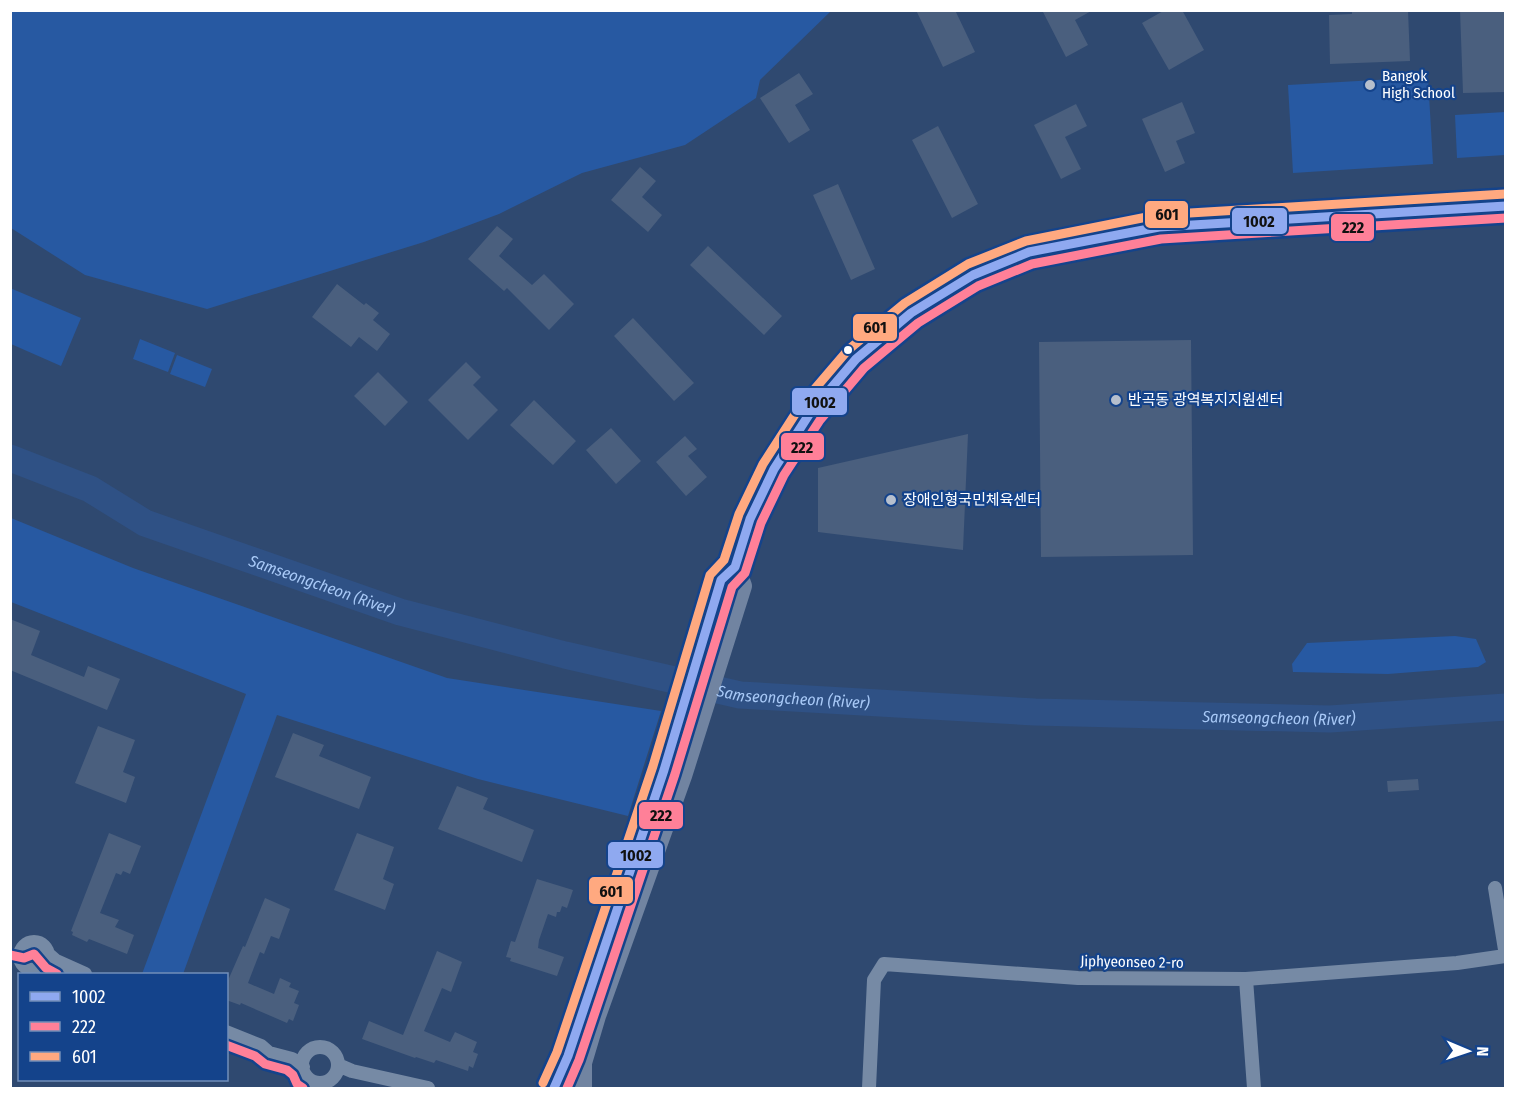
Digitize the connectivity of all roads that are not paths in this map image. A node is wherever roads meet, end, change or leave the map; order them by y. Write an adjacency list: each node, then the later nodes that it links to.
1 (1506, 206): 2 (street)
2 (728, 574): 3 (street); 3 (street)
3 (673, 773): 18 (street); 19 (street)
4 (1495, 888): 6 (street)
5 (16, 950): 7 (street); 7 (street)
6 (1506, 956): 10 (street, Jiphyeonseo 2-ro)
7 (46, 960): 8 (street); 9 (street)
8 (72, 973)
9 (81, 973)
10 (1246, 979): 20 (street, Jiphyeonseo 2-ro); 21 (street)
11 (228, 1033): 12 (street)
12 (261, 1046): 13 (street); 14 (street)
13 (308, 1052): 14 (street); 15 (street)
14 (303, 1067): 15 (street)
15 (336, 1070): 16 (street); 17 (street)
16 (392, 1089)
17 (428, 1089)
18 (554, 1089)
19 (582, 1089)
20 (869, 1089)
21 (1254, 1089)

